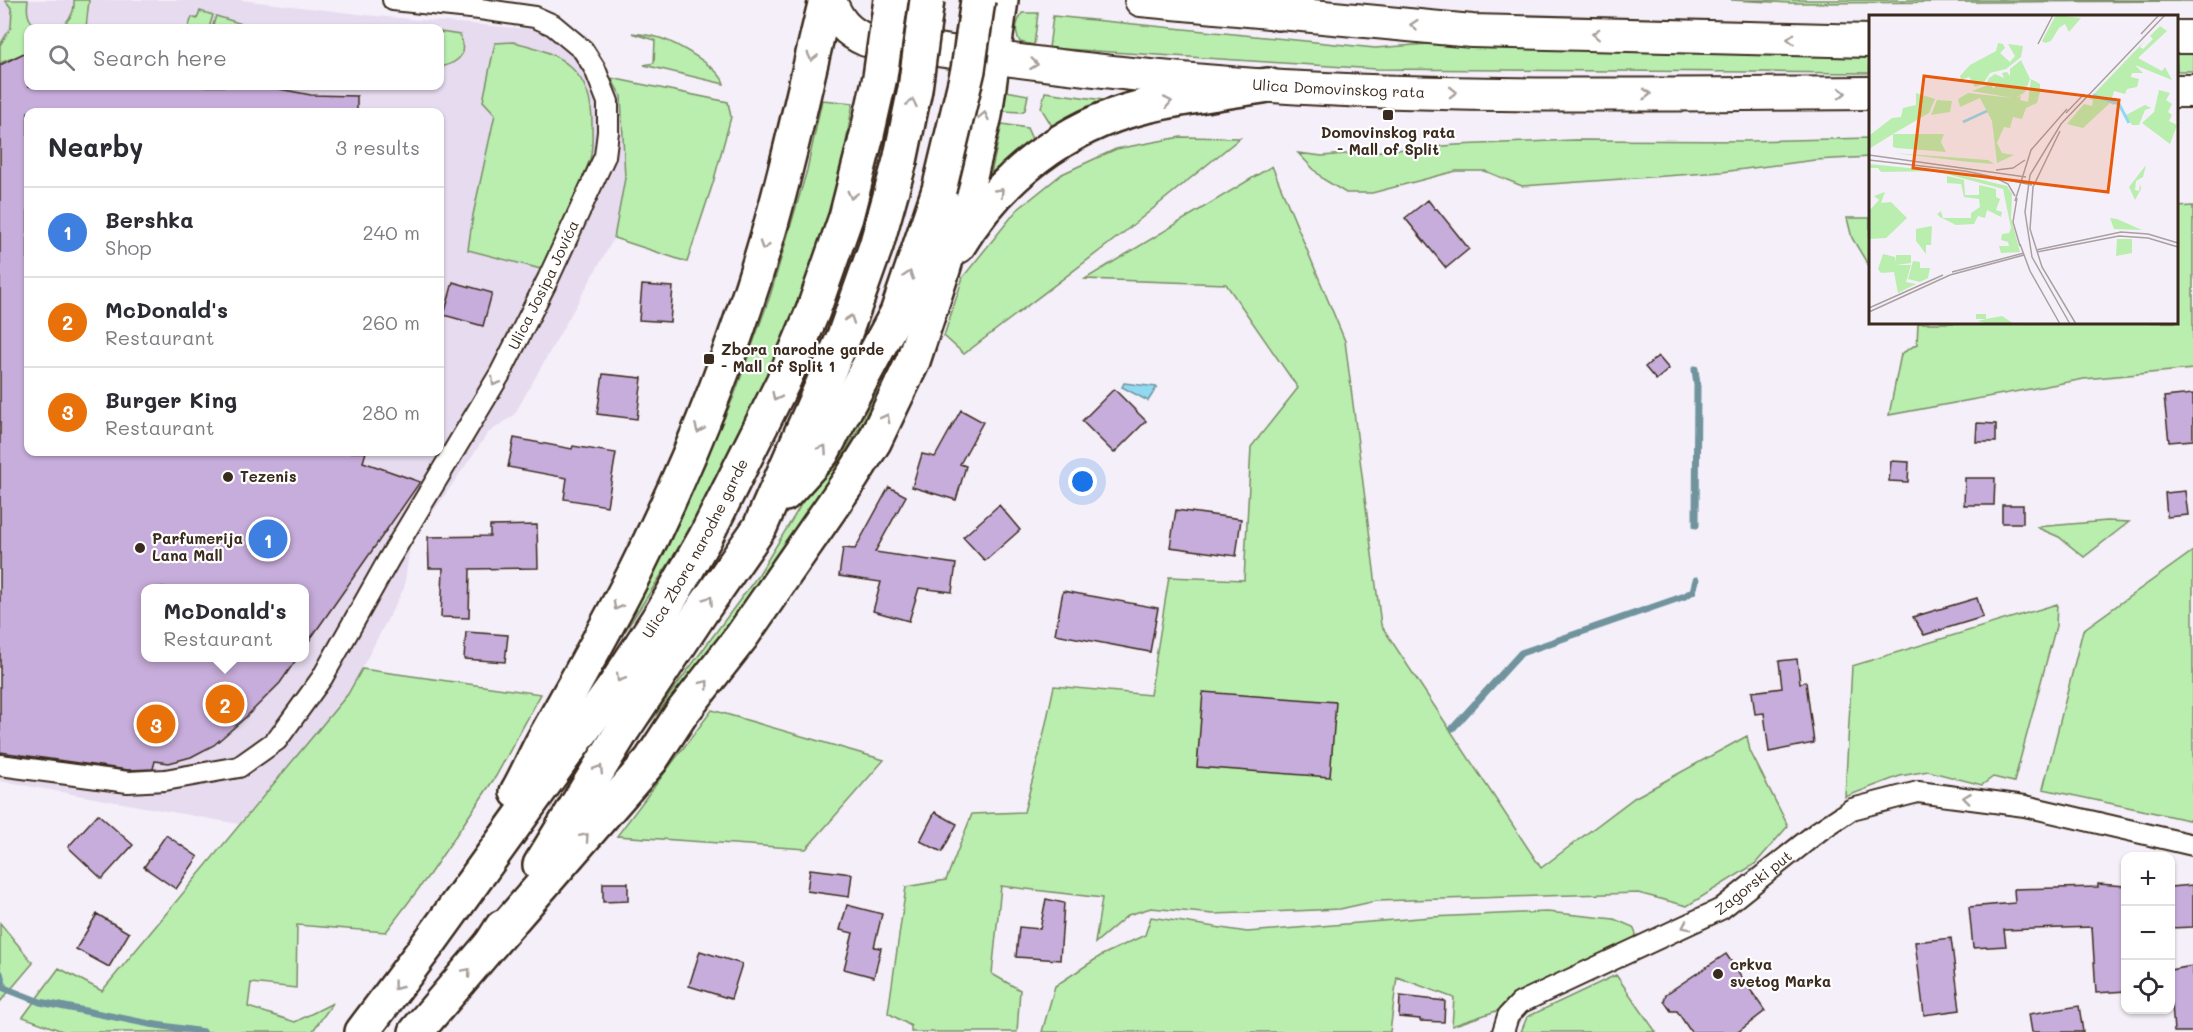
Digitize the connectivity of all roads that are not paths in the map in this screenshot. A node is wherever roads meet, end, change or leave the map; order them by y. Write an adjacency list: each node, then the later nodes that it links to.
1 (393, 0): 16 (street, Ulica Josipa Jovića, one-way to 16)
2 (828, 0): 11 (main road, Ulica Domovinskog rata); 18 (highway, one-way to 18)
3 (891, 0): 18 (highway, Ulica Zbora narodne garde, one-way to 18, bridge)
4 (927, 0): 15 (highway, one-way to 4, bridge)
5 (978, 0): 15 (highway, one-way to 5, bridge)
6 (1001, 0): 11 (highway)
7 (1141, 0): 9 (main road)
8 (1232, 0): 9 (highway)
9 (1278, 13): 10 (main road, one-way to 9)
10 (1869, 41)
11 (993, 58): 12 (main road, Ulica Domovinskog rata, one-way to 12); 14 (highway, one-way to 11)
12 (1268, 85): 13 (main road, Ulica Domovinskog rata, one-way to 13); 14 (highway, one-way to 12)
13 (1869, 93)
14 (942, 273): 19 (highway, one-way to 14)
15 (760, 527): 19 (highway, one-way to 15)
16 (0, 765)
17 (2193, 845): 22 (street, Zagorski put, one-way to 22)
18 (432, 939): 20 (highway, Ulica Zbora narodne garde, one-way to 20)
19 (491, 944): 21 (highway, one-way to 19)
20 (362, 1032)
21 (416, 1032)
22 (1503, 1032)

